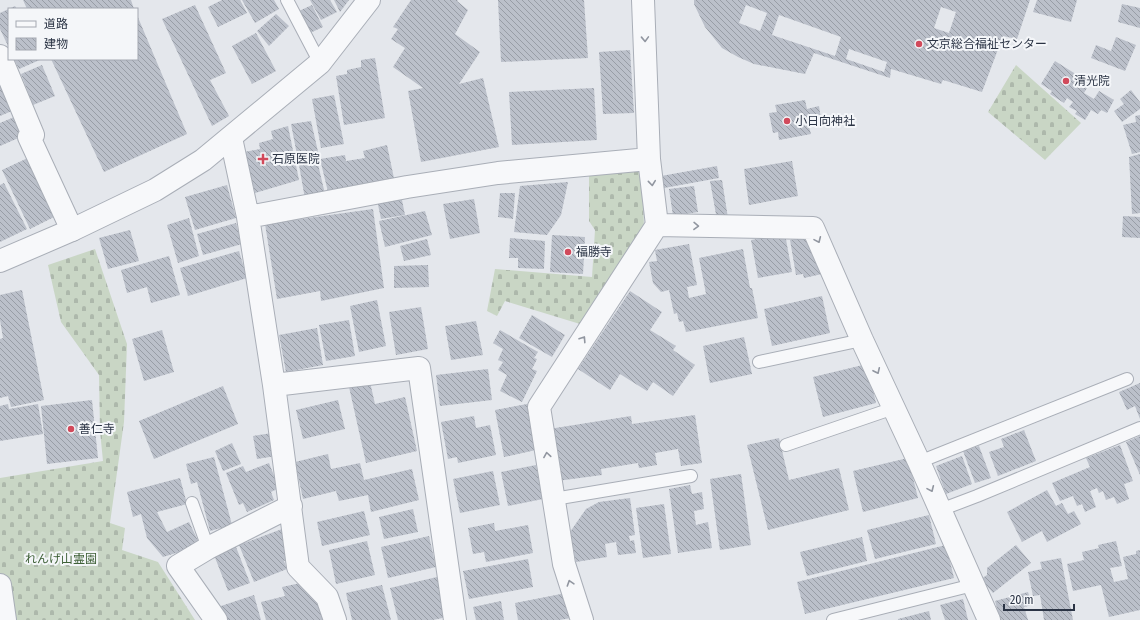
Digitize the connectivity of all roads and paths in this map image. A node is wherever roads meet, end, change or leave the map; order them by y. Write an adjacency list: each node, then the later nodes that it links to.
1 (286, 0): 5 (lane)
2 (370, 0): 5 (street)
3 (643, 0): 7 (street, one-way to 7)
4 (0, 56): 10 (street)
5 (320, 63): 6 (street)
6 (231, 138): 8 (street); 10 (street)
7 (650, 159): 8 (street); 9 (street, one-way to 9)
8 (248, 217): 15 (street)
9 (657, 225): 12 (street, one-way to 12); 21 (street, one-way to 9)
10 (72, 230): 11 (street)
11 (0, 260)
12 (862, 340): 13 (lane); 16 (street, one-way to 16)
13 (759, 362)
14 (1127, 379): 19 (lane)
15 (274, 384): 23 (street); 31 (street)
16 (894, 408): 18 (lane); 19 (street)
17 (1140, 428): 24 (lane)
18 (786, 445)
19 (919, 462): 24 (street, one-way to 24)
20 (691, 476): 21 (lane)
21 (554, 499): 32 (street, one-way to 21)
22 (192, 503): 25 (lane)
23 (290, 506): 25 (street); 30 (street)
24 (940, 510): 27 (street)
25 (208, 548): 29 (street)
26 (0, 585): 28 (street)
27 (973, 585): 33 (lane); 34 (street)
28 (5, 620)
29 (216, 620)
30 (335, 620)
31 (455, 620)
32 (582, 620)
33 (832, 620)
34 (989, 620)

